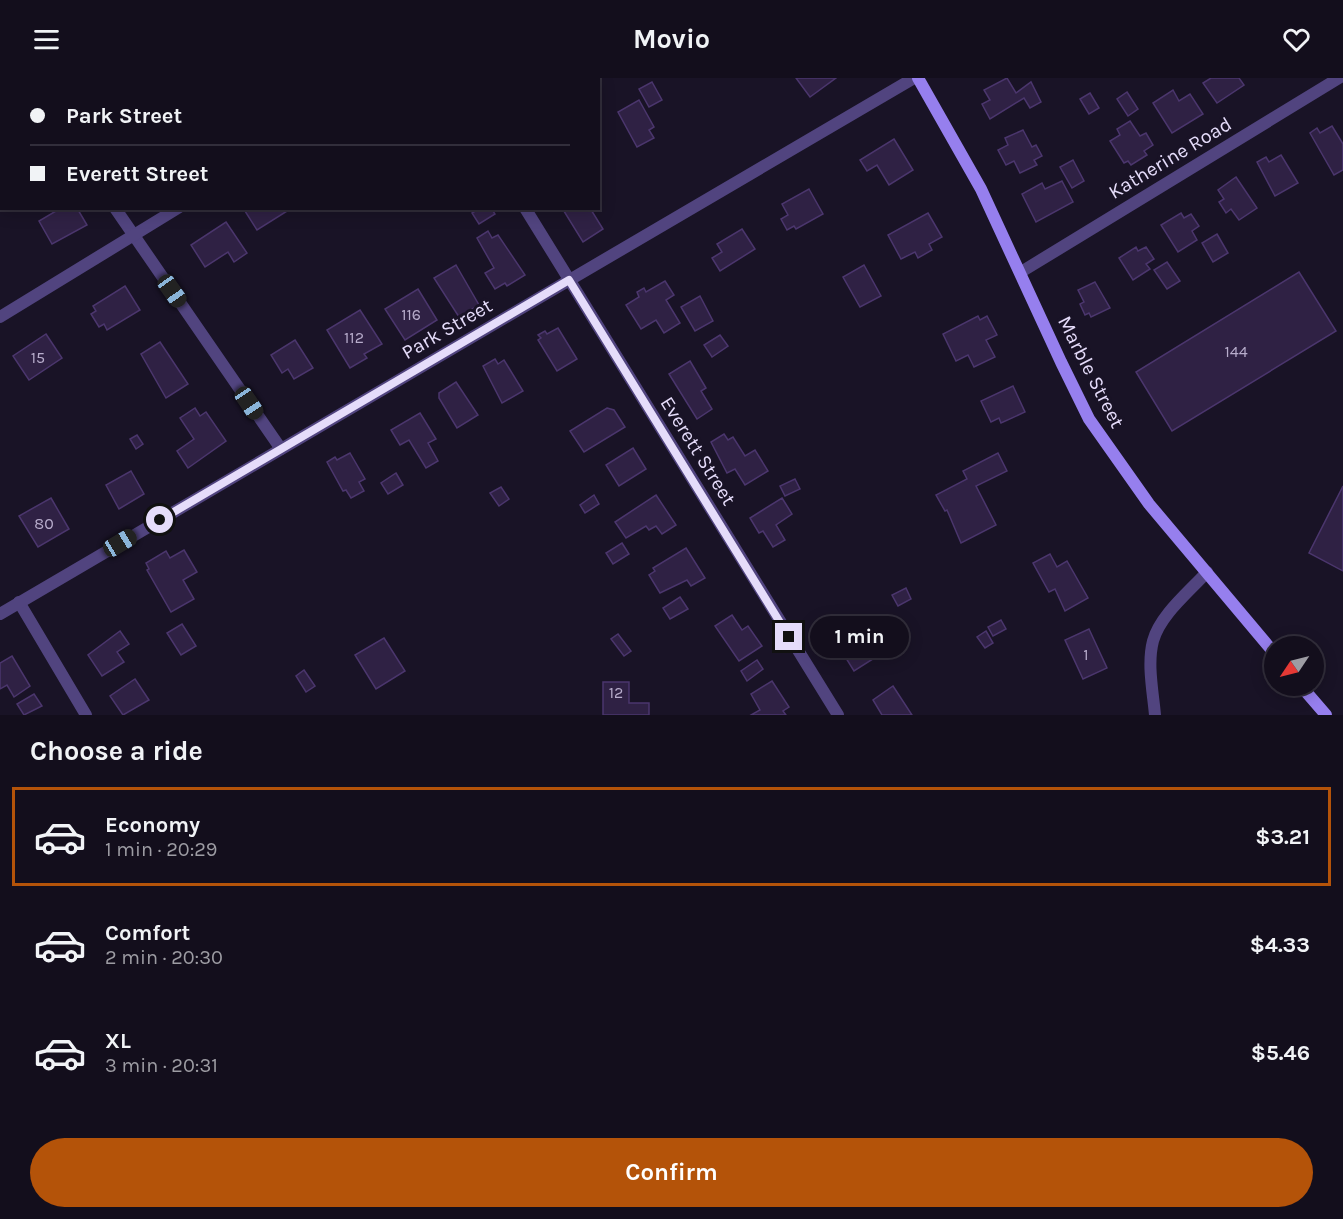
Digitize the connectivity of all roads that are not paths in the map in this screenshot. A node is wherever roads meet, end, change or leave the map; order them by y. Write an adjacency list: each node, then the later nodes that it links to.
1 (916, 78): 7 (main road, Marble Street); 8 (street, Park Street)
2 (1339, 78): 7 (street, Katherine Road)
3 (116, 210): 6 (street)
4 (175, 210): 6 (street)
5 (526, 210): 8 (street, Everett Street)
6 (134, 236): 9 (street); 10 (street)
7 (1021, 272): 11 (main road, Marble Street)
8 (569, 280): 10 (street, Park Street); 17 (street, Everett Street)
9 (0, 317)
10 (281, 449): 12 (street, Park Street)
11 (1207, 572): 14 (main road, Marble Street); 18 (street)
12 (19, 602): 13 (street, Park Street); 16 (street)
13 (0, 614)
14 (1264, 641)
15 (1310, 696): 19 (main road)
16 (87, 715)
17 (838, 715)
18 (1155, 715)
19 (1326, 715)

